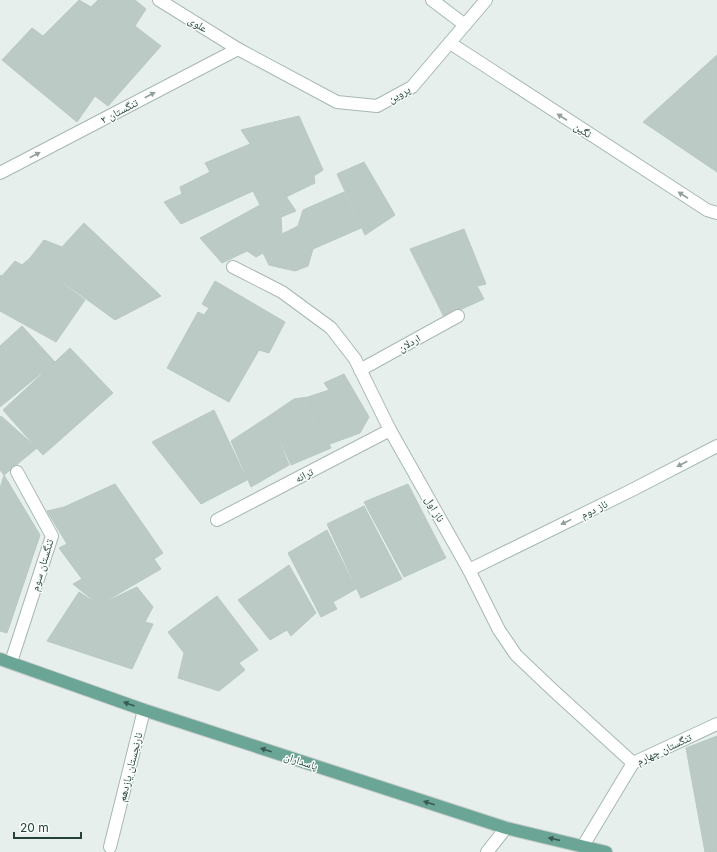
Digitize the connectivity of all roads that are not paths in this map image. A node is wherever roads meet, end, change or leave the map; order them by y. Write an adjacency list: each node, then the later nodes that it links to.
1 (158, 0): 6 (street, علوی)
2 (432, 0): 4 (street)
3 (486, 0): 4 (street, پروین)
4 (465, 25): 5 (street, پروین)
5 (450, 43): 6 (street, پروین); 8 (street, نگین, one-way to 5)
6 (238, 49): 7 (street, تنگستان ۲, one-way to 6)
7 (0, 173)
8 (717, 213)
9 (233, 268): 11 (street, ناز اول)
10 (458, 316): 11 (street, اردلان)
11 (360, 370): 12 (street, ناز اول)
12 (390, 430): 15 (street, ترانه); 16 (street, ناز اول)
13 (717, 446): 16 (street, ناز دوم, one-way to 16)
14 (17, 472): 17 (street, تنگستان سوم)
15 (217, 520)
16 (469, 570): 20 (street, ناز اول)
17 (5, 660): 18 (main road, پاسداران, one-way to 17)
18 (144, 710): 21 (main road, پاسداران, one-way to 18); 23 (street, نارنجستان یازدهم)
19 (717, 724): 20 (street, تنگستان چهارم)
20 (633, 763): 22 (street, تنگستان چهارم)
21 (506, 828): 22 (main road, پاسداران, one-way to 21); 24 (street)
22 (582, 846): 25 (main road, پاسداران)
23 (110, 847)
24 (487, 852)
25 (606, 852)

